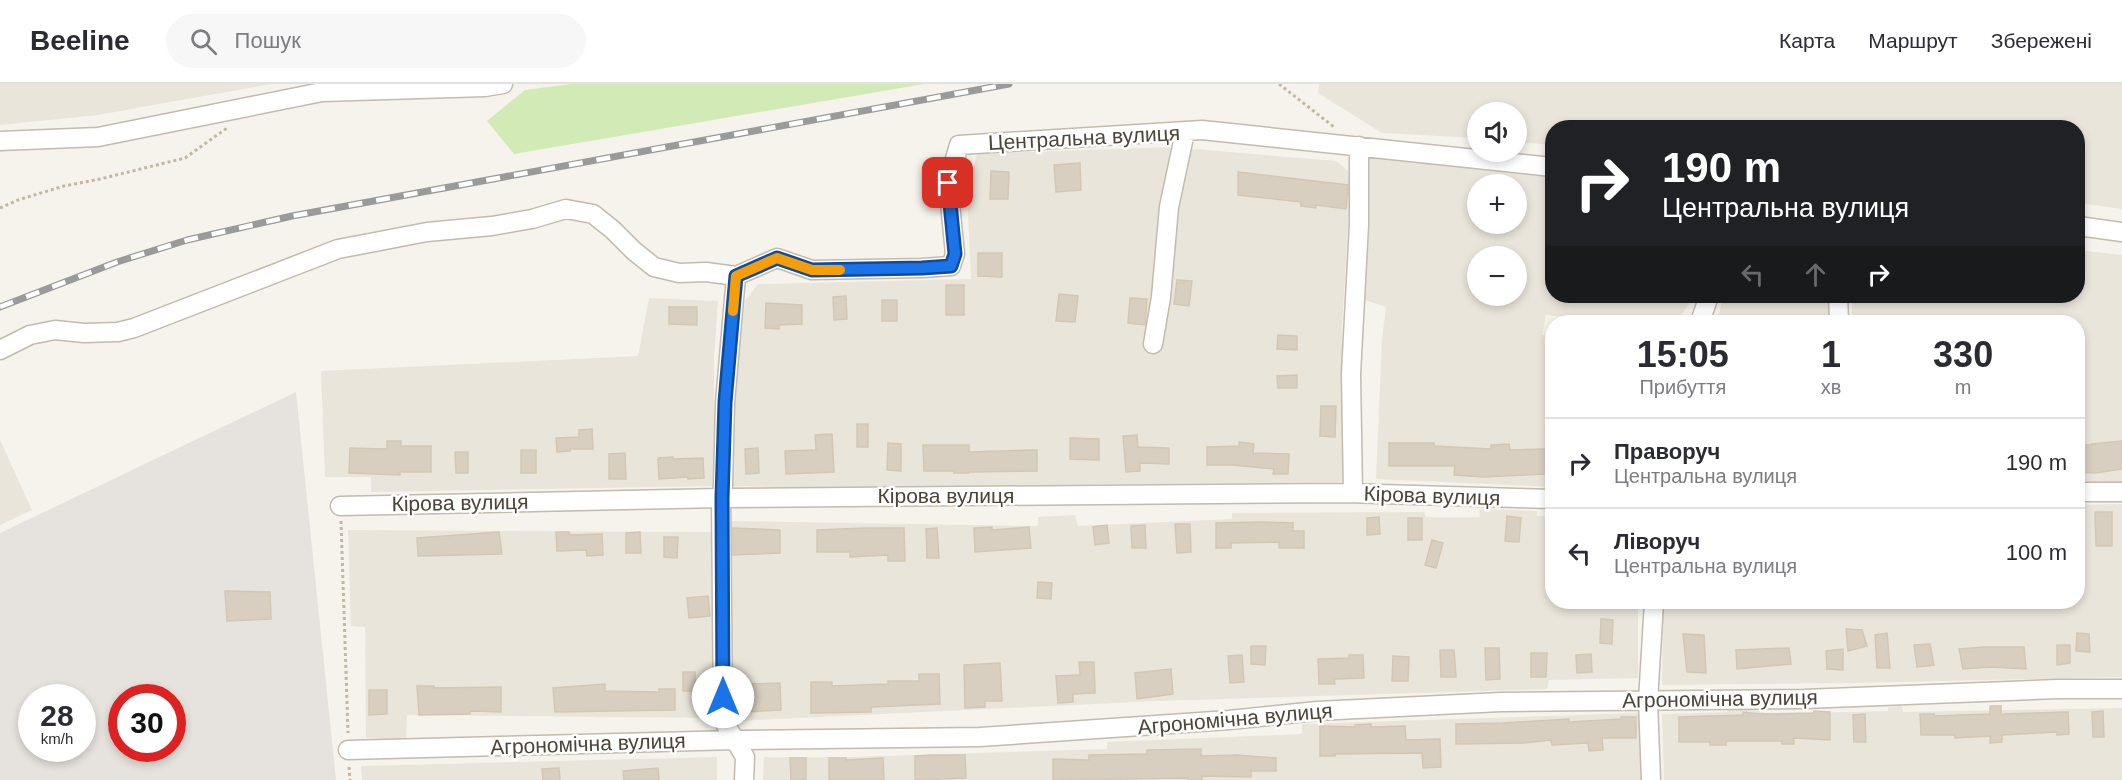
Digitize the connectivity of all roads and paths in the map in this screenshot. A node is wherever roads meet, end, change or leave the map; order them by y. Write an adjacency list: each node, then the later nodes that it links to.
1 (503, 84): 3 (street)
2 (1279, 84): 6 (path)
3 (248, 108): 5 (street); 8 (path)
4 (1185, 132): 6 (street, Центральна вулиця); 11 (street, Центральна вулиця); 12 (street)
5 (0, 141)
6 (1359, 146): 7 (street, Центральна вулиця); 16 (street)
7 (1545, 166)
8 (0, 208)
9 (2085, 227): 10 (street)
10 (2122, 232)
11 (736, 276): 13 (street); 17 (street)
12 (1153, 344)
13 (0, 350)
14 (2085, 492): 15 (street)
15 (2122, 492)
16 (1353, 494): 17 (street, Кірова вулиця); 18 (street, Кірова вулиця)
17 (722, 498): 19 (street, Кірова вулиця); 23 (street)
18 (1545, 499)
19 (340, 506): 24 (path)
20 (1654, 609): 22 (street)
21 (2122, 689): 22 (street, Агрономічна вулиця)
22 (1648, 701): 23 (street, Агрономічна вулиця); 26 (street)
23 (736, 740): 24 (street, Агрономічна вулиця); 25 (street)
24 (348, 750)
25 (744, 780)
26 (1651, 780)

